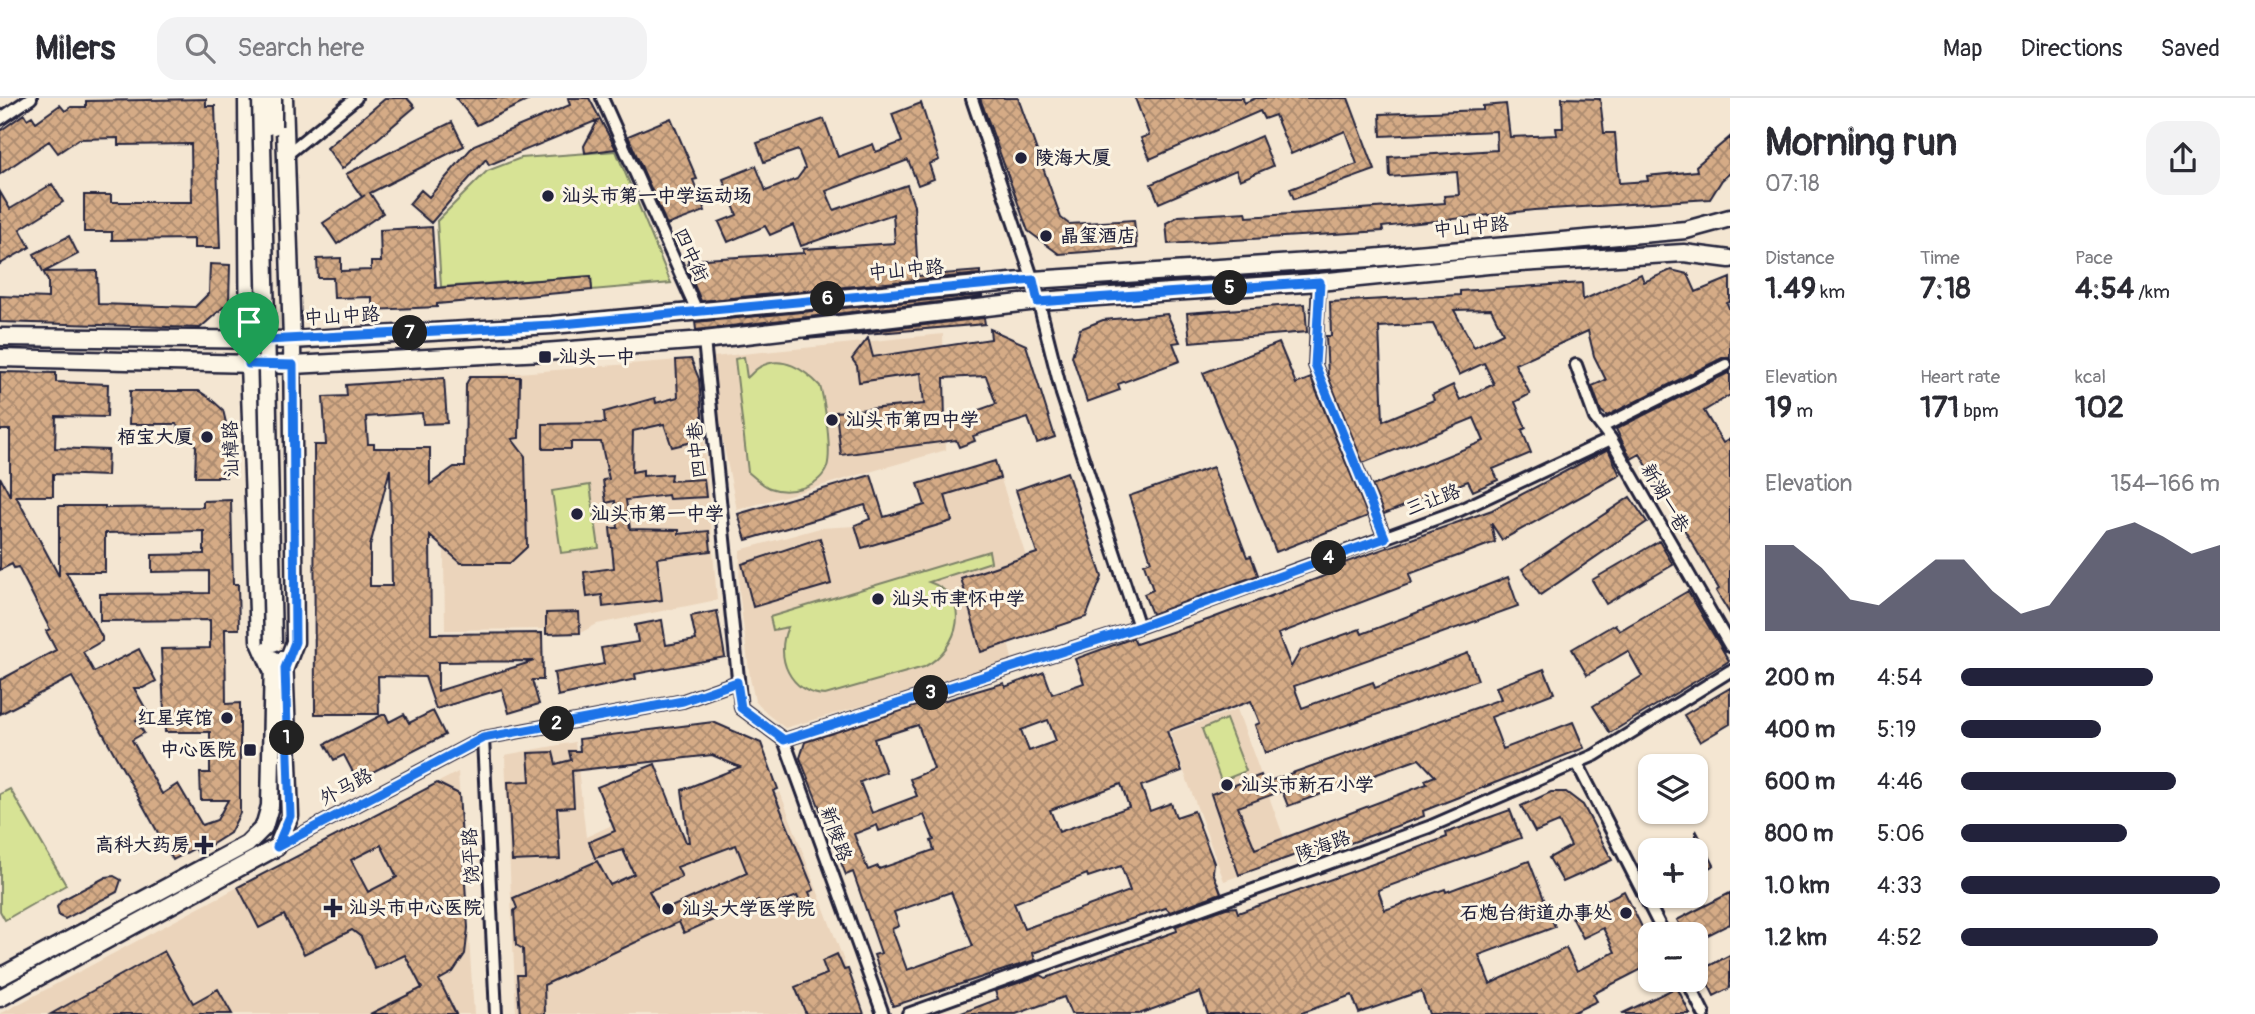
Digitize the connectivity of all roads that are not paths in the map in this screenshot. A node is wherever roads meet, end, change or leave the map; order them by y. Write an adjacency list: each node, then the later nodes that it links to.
1 (31, 98): 9 (street)
2 (247, 98): 22 (main road, 汕樟路)
3 (261, 98): 32 (main road, 汕樟路, bridge)
4 (272, 98): 32 (main road, 汕樟路, bridge)
5 (284, 98): 10 (main road, 汕樟路)
6 (356, 98): 10 (street)
7 (602, 98): 18 (street, 四中街)
8 (972, 99): 15 (street)
9 (0, 119)
10 (286, 155): 20 (main road, 汕樟路)
11 (1730, 211): 13 (main road)
12 (1730, 218): 13 (main road, 中山中路)
13 (1686, 230): 15 (main road, 中山中路)
14 (1730, 262): 16 (main road, 中山中路)
15 (1033, 280): 17 (street); 18 (main road, 中山中路)
16 (1320, 282): 17 (main road, 中山中路); 30 (street)
17 (1038, 302): 21 (main road, 中山中路); 31 (street)
18 (697, 311): 20 (main road, 中山中路)
19 (0, 337): 22 (main road, 中山中路)
20 (292, 340): 22 (main road, 中山中路); 25 (main road, 汕樟路)
21 (704, 340): 25 (main road, 中山中路); 36 (street, 四中巷)
22 (248, 341): 24 (main road, 汕樟路)
23 (0, 358): 24 (main road, 中山中路)
24 (249, 364): 25 (main road, 中山中路); 34 (main road, 汕樟路)
25 (293, 365): 34 (main road, 汕樟路)
26 (1576, 365): 28 (street, 新湖一巷)
27 (1726, 365): 28 (street)
28 (1602, 427): 29 (street, 新湖一巷)
29 (1611, 439): 30 (street, 三让路); 33 (street, 新湖一巷)
30 (1385, 538): 31 (street, 三让路)
31 (1139, 627): 38 (street, 三让路)
32 (278, 643): 34 (main road, 汕樟路)
33 (1730, 646)
34 (278, 669): 40 (main road, 汕樟路); 42 (main road, 汕樟路)
35 (1730, 671): 39 (street, 陵海路)
36 (737, 682): 37 (street, 外马路); 38 (street)
37 (483, 738): 40 (street, 外马路); 45 (street, 饶平路)
38 (784, 740): 46 (street, 新陵路)
39 (1577, 763): 41 (street); 47 (street, 陵海路)
40 (277, 847): 44 (main road, 外马路)
41 (1658, 922)
42 (0, 977)
43 (1693, 992): 48 (street)
44 (0, 998)
45 (496, 1014)
46 (883, 1014)
47 (908, 1014)
48 (1704, 1014)

